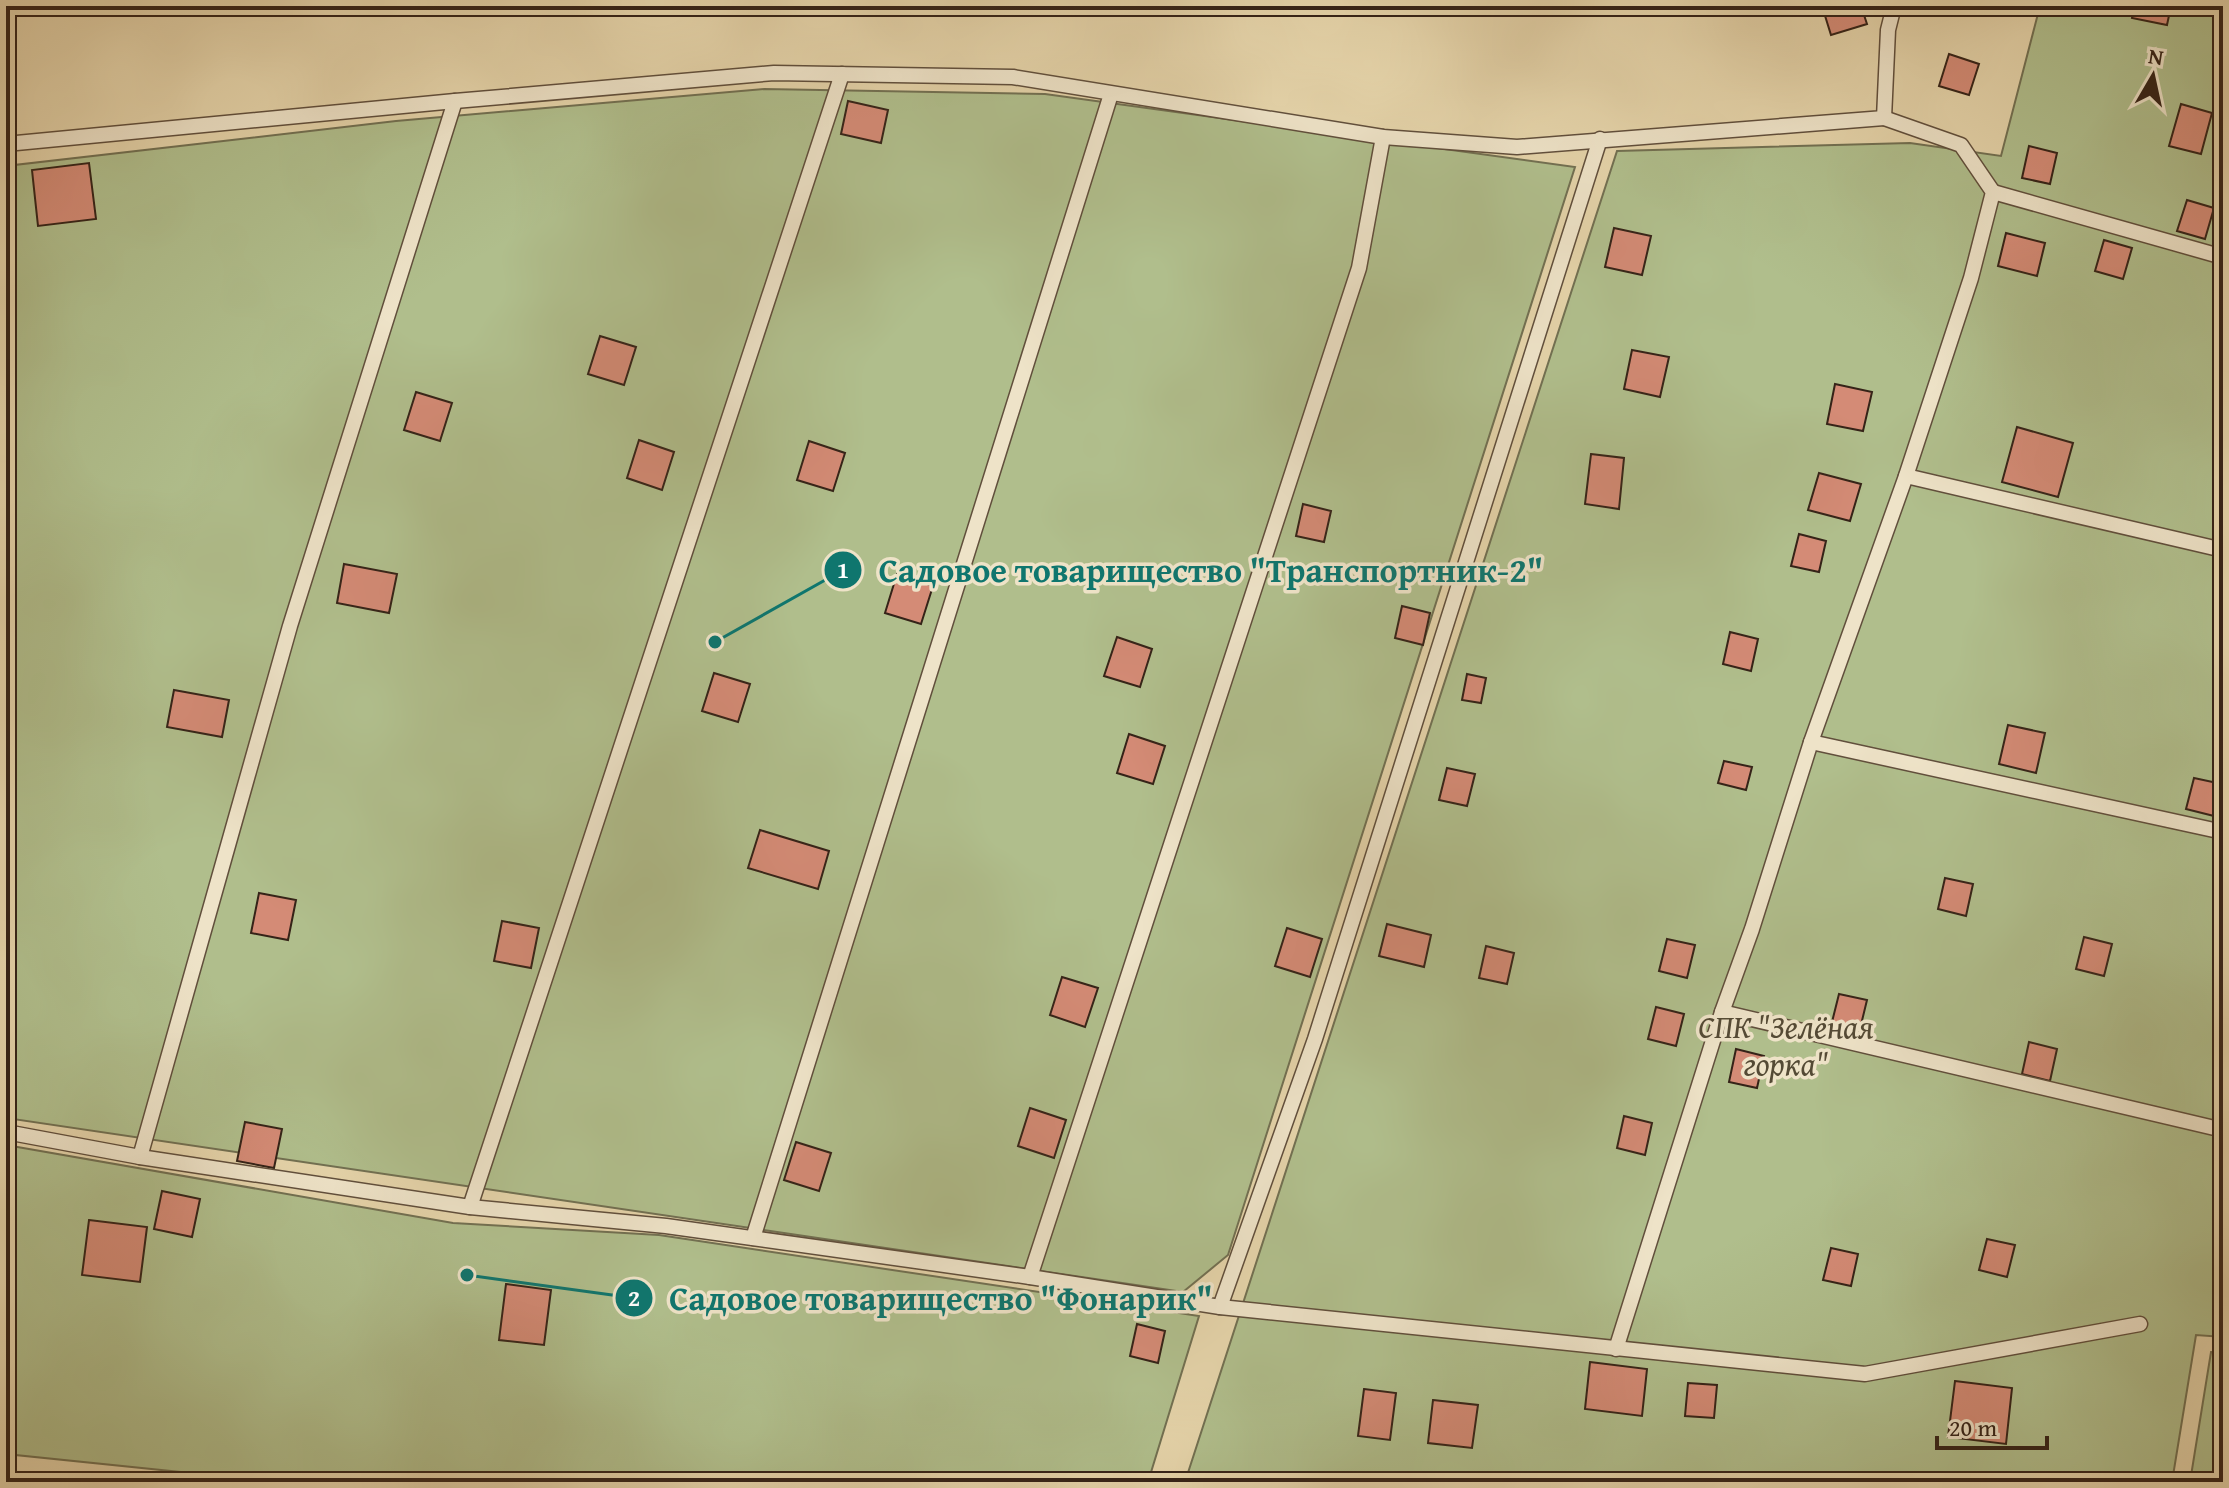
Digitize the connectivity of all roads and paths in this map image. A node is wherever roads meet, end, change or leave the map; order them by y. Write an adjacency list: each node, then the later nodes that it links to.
1 (1894, 6): 5 (lane)
2 (842, 74): 3 (lane); 4 (lane); 19 (lane)
3 (1111, 94): 6 (lane); 20 (lane)
4 (455, 101): 8 (lane); 18 (lane)
5 (1884, 118): 7 (lane); 9 (lane)
6 (1383, 137): 7 (lane); 21 (lane)
7 (1600, 139): 22 (lane)
8 (6, 144)
9 (1993, 192): 10 (lane); 11 (lane)
10 (2223, 257)
11 (1906, 476): 12 (lane); 13 (lane)
12 (2223, 550)
13 (1811, 742): 14 (lane); 15 (lane)
14 (2223, 832)
15 (1722, 1012): 16 (lane); 24 (lane)
16 (2223, 1130)
17 (6, 1132): 18 (lane)
18 (140, 1157): 19 (lane)
19 (470, 1207): 20 (lane)
20 (753, 1238): 21 (lane)
21 (1030, 1277): 22 (lane)
22 (1220, 1307): 24 (lane)
23 (2140, 1324): 24 (lane)
24 (1616, 1349)

